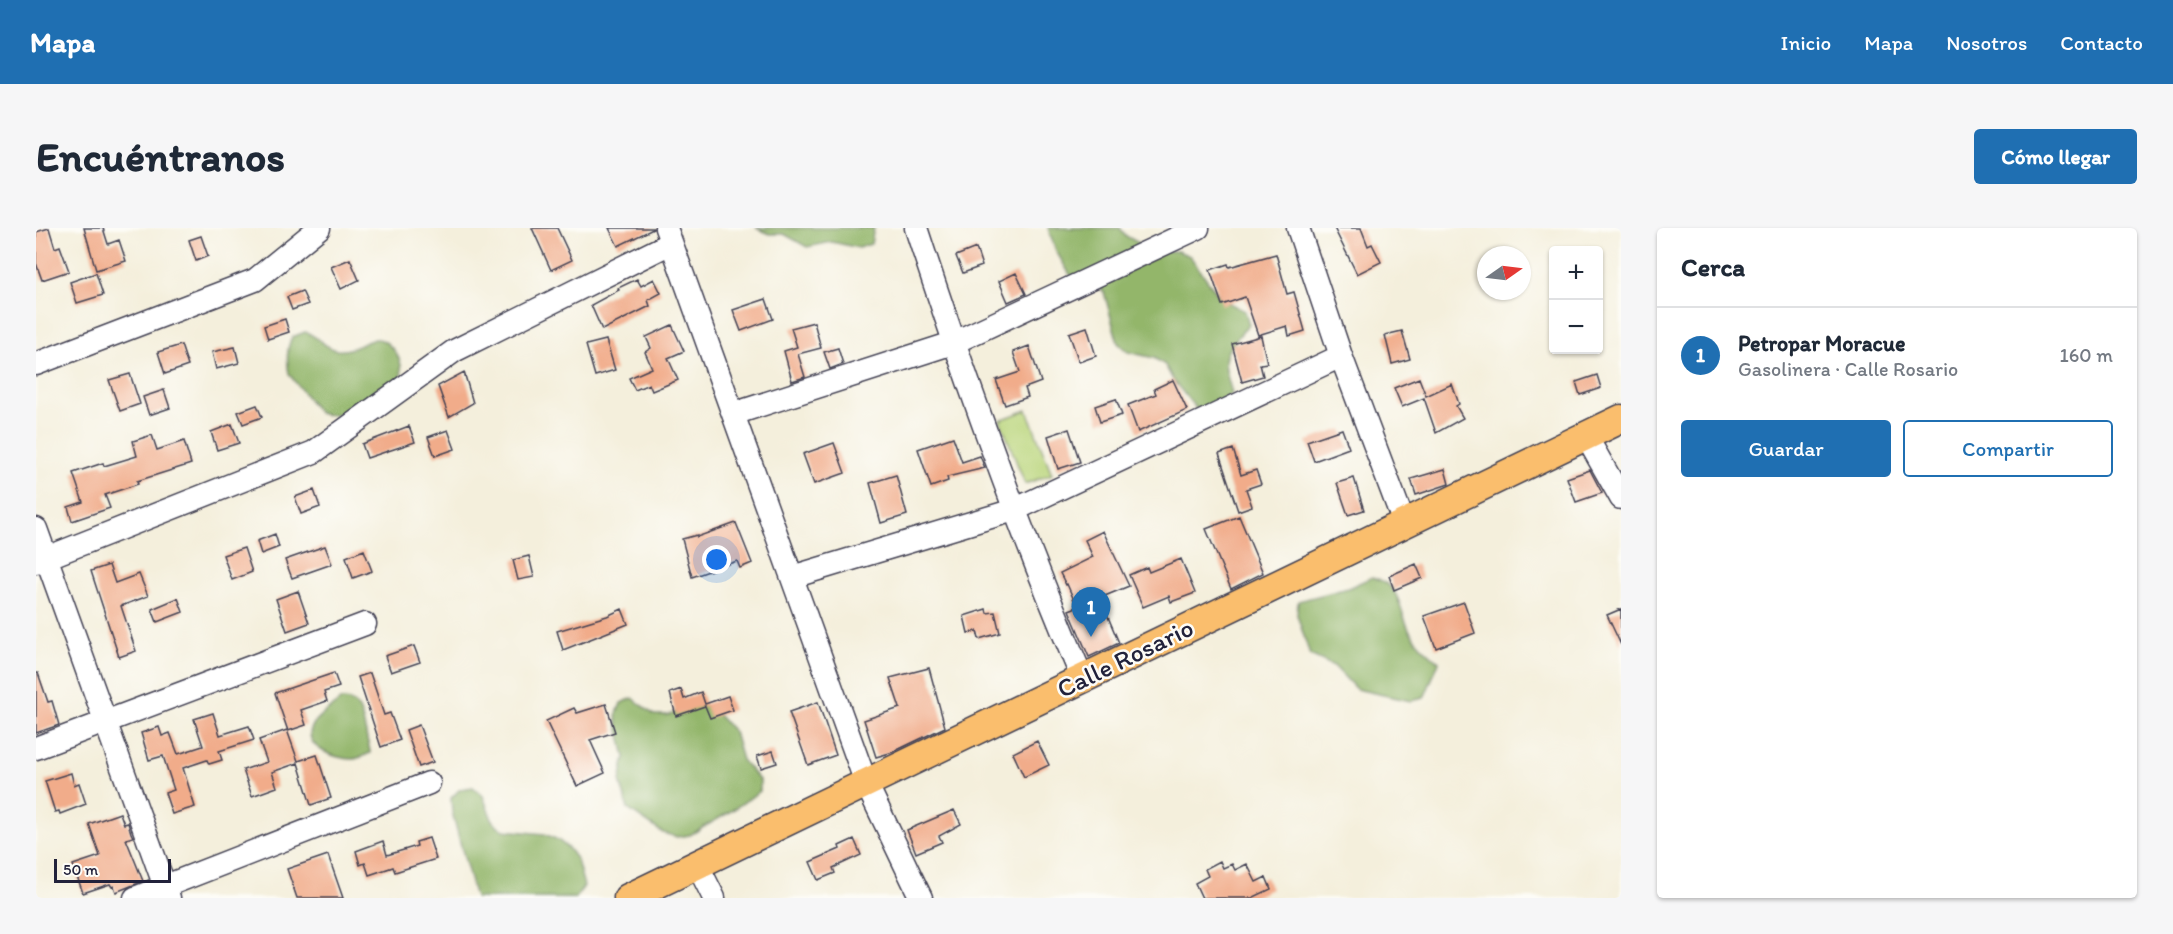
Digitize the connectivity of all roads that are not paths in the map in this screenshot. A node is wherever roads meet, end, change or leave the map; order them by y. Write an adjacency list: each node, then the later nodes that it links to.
1 (319, 228): 8 (street)
2 (916, 228): 6 (street)
3 (1198, 228): 6 (street)
4 (1298, 228): 7 (street)
5 (669, 235): 9 (street); 16 (street)
6 (953, 343): 9 (street); 13 (street)
7 (1341, 356): 13 (street); 14 (street)
8 (36, 364)
9 (733, 414): 17 (street)
10 (1621, 419): 11 (main road, Calle Rosario)
11 (1586, 436): 12 (street); 14 (main road, Calle Rosario)
12 (1621, 498)
13 (1014, 510): 17 (street); 19 (street)
14 (1404, 523): 19 (main road, Calle Rosario)
15 (36, 529): 16 (street)
16 (41, 560): 20 (street)
17 (792, 577): 23 (street)
18 (365, 624): 20 (street)
19 (1083, 680): 23 (main road, Calle Rosario)
20 (106, 723): 21 (street); 25 (street)
21 (36, 748)
22 (429, 783): 25 (street)
23 (866, 783): 24 (main road, Calle Rosario); 29 (street)
24 (697, 864): 27 (main road, Calle Rosario); 28 (street)
25 (167, 892): 26 (street)
26 (135, 898)
27 (628, 898)
28 (714, 898)
29 (921, 898)

